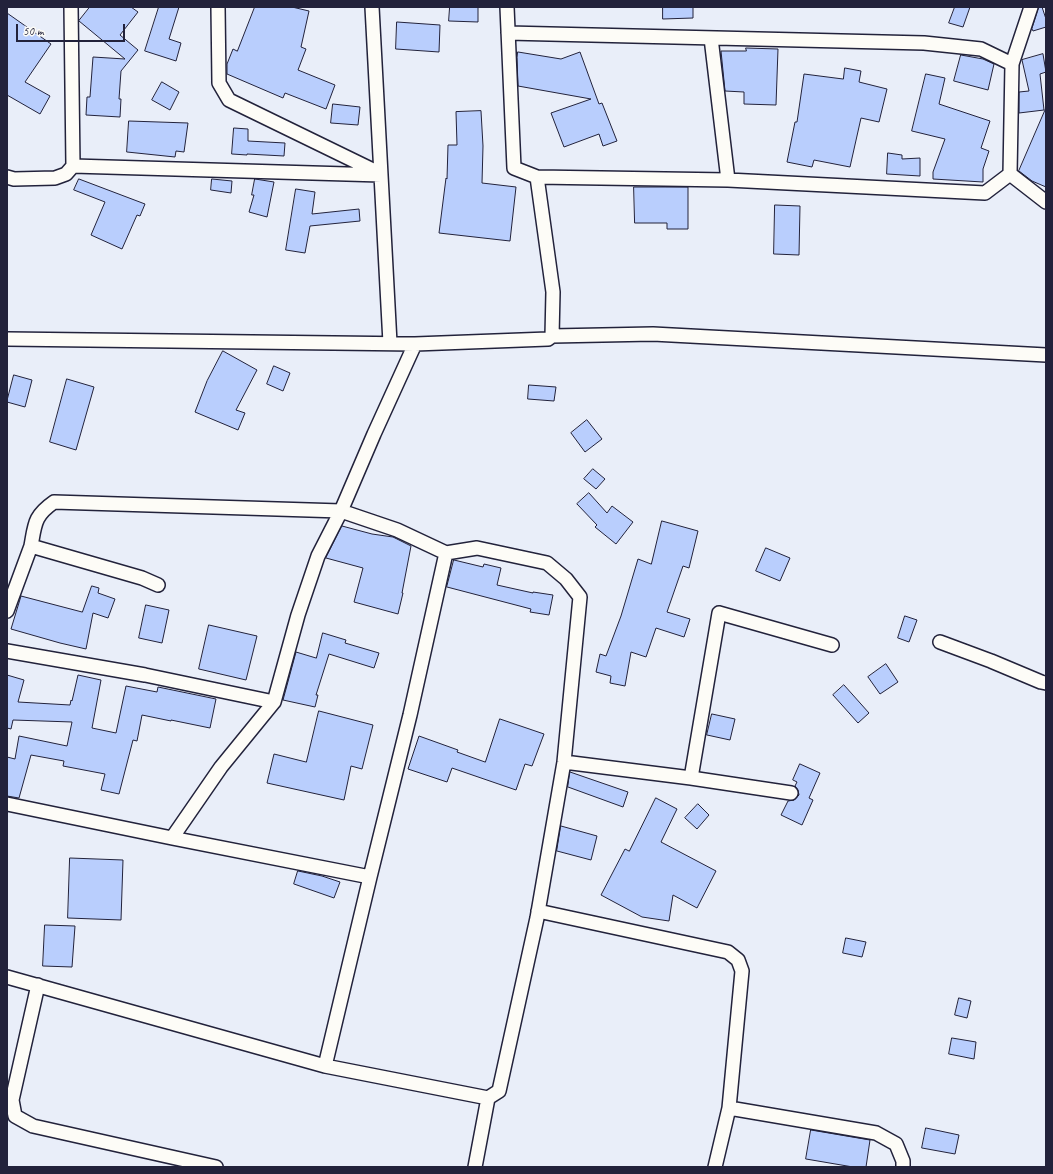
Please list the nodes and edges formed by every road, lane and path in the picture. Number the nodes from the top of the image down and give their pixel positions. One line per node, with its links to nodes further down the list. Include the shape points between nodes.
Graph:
1 (71, 7): 9 (street)
2 (218, 7): 11 (street, via 219,83 229,100)
3 (372, 7): 11 (street)
4 (507, 7): 6 (street)
5 (1031, 7): 8 (street)
6 (508, 33): 7 (street); 13 (street, via 514,168)
7 (711, 38): 8 (street, via 924,43 981,49); 14 (street)
8 (1012, 64): 10 (street)
9 (73, 166): 11 (street); 12 (street, via 66,174 55,178)
10 (1010, 174): 14 (street, via 985,193); 15 (street)
11 (381, 175): 18 (street)
12 (7, 177)
13 (537, 177): 14 (street); 16 (street, via 553,292)
14 (728, 180)
15 (1046, 202)
16 (552, 336): 19 (street, via 548,339); 20 (street, via 653,334)
17 (7, 339): 18 (street)
18 (390, 344): 19 (street)
19 (415, 344): 21 (street)
20 (1046, 355)
21 (341, 511): 22 (street, via 54,502 43,510 36,520); 23 (street, via 397,530); 30 (street, via 318,556 298,615)
22 (31, 546): 24 (street); 25 (street)
23 (446, 553): 31 (street, via 477,548 547,562 566,579 580,597); 36 (street)
24 (158, 585)
25 (7, 611)
26 (940, 642): 29 (street)
27 (832, 645): 32 (street, via 719,613)
28 (7, 651): 30 (street, via 145,675)
29 (1046, 683)
30 (274, 702): 35 (street, via 221,767)
31 (564, 762): 32 (street); 37 (street)
32 (691, 778): 33 (street)
33 (791, 793)
34 (7, 804): 35 (street)
35 (172, 838): 36 (street)
36 (370, 877): 40 (street)
37 (538, 911): 41 (street, via 499,1091); 42 (street, via 728,952 738,960 742,971)
38 (7, 977): 39 (street)
39 (38, 985): 40 (street); 43 (street, via 12,1100)
40 (325, 1066): 41 (street)
41 (488, 1098): 45 (street)
42 (729, 1108): 46 (street); 47 (street, via 876,1133 896,1144)
43 (11, 1115): 44 (street, via 33,1126)
44 (216, 1167)
45 (475, 1167)
46 (715, 1167)
47 (903, 1167)

